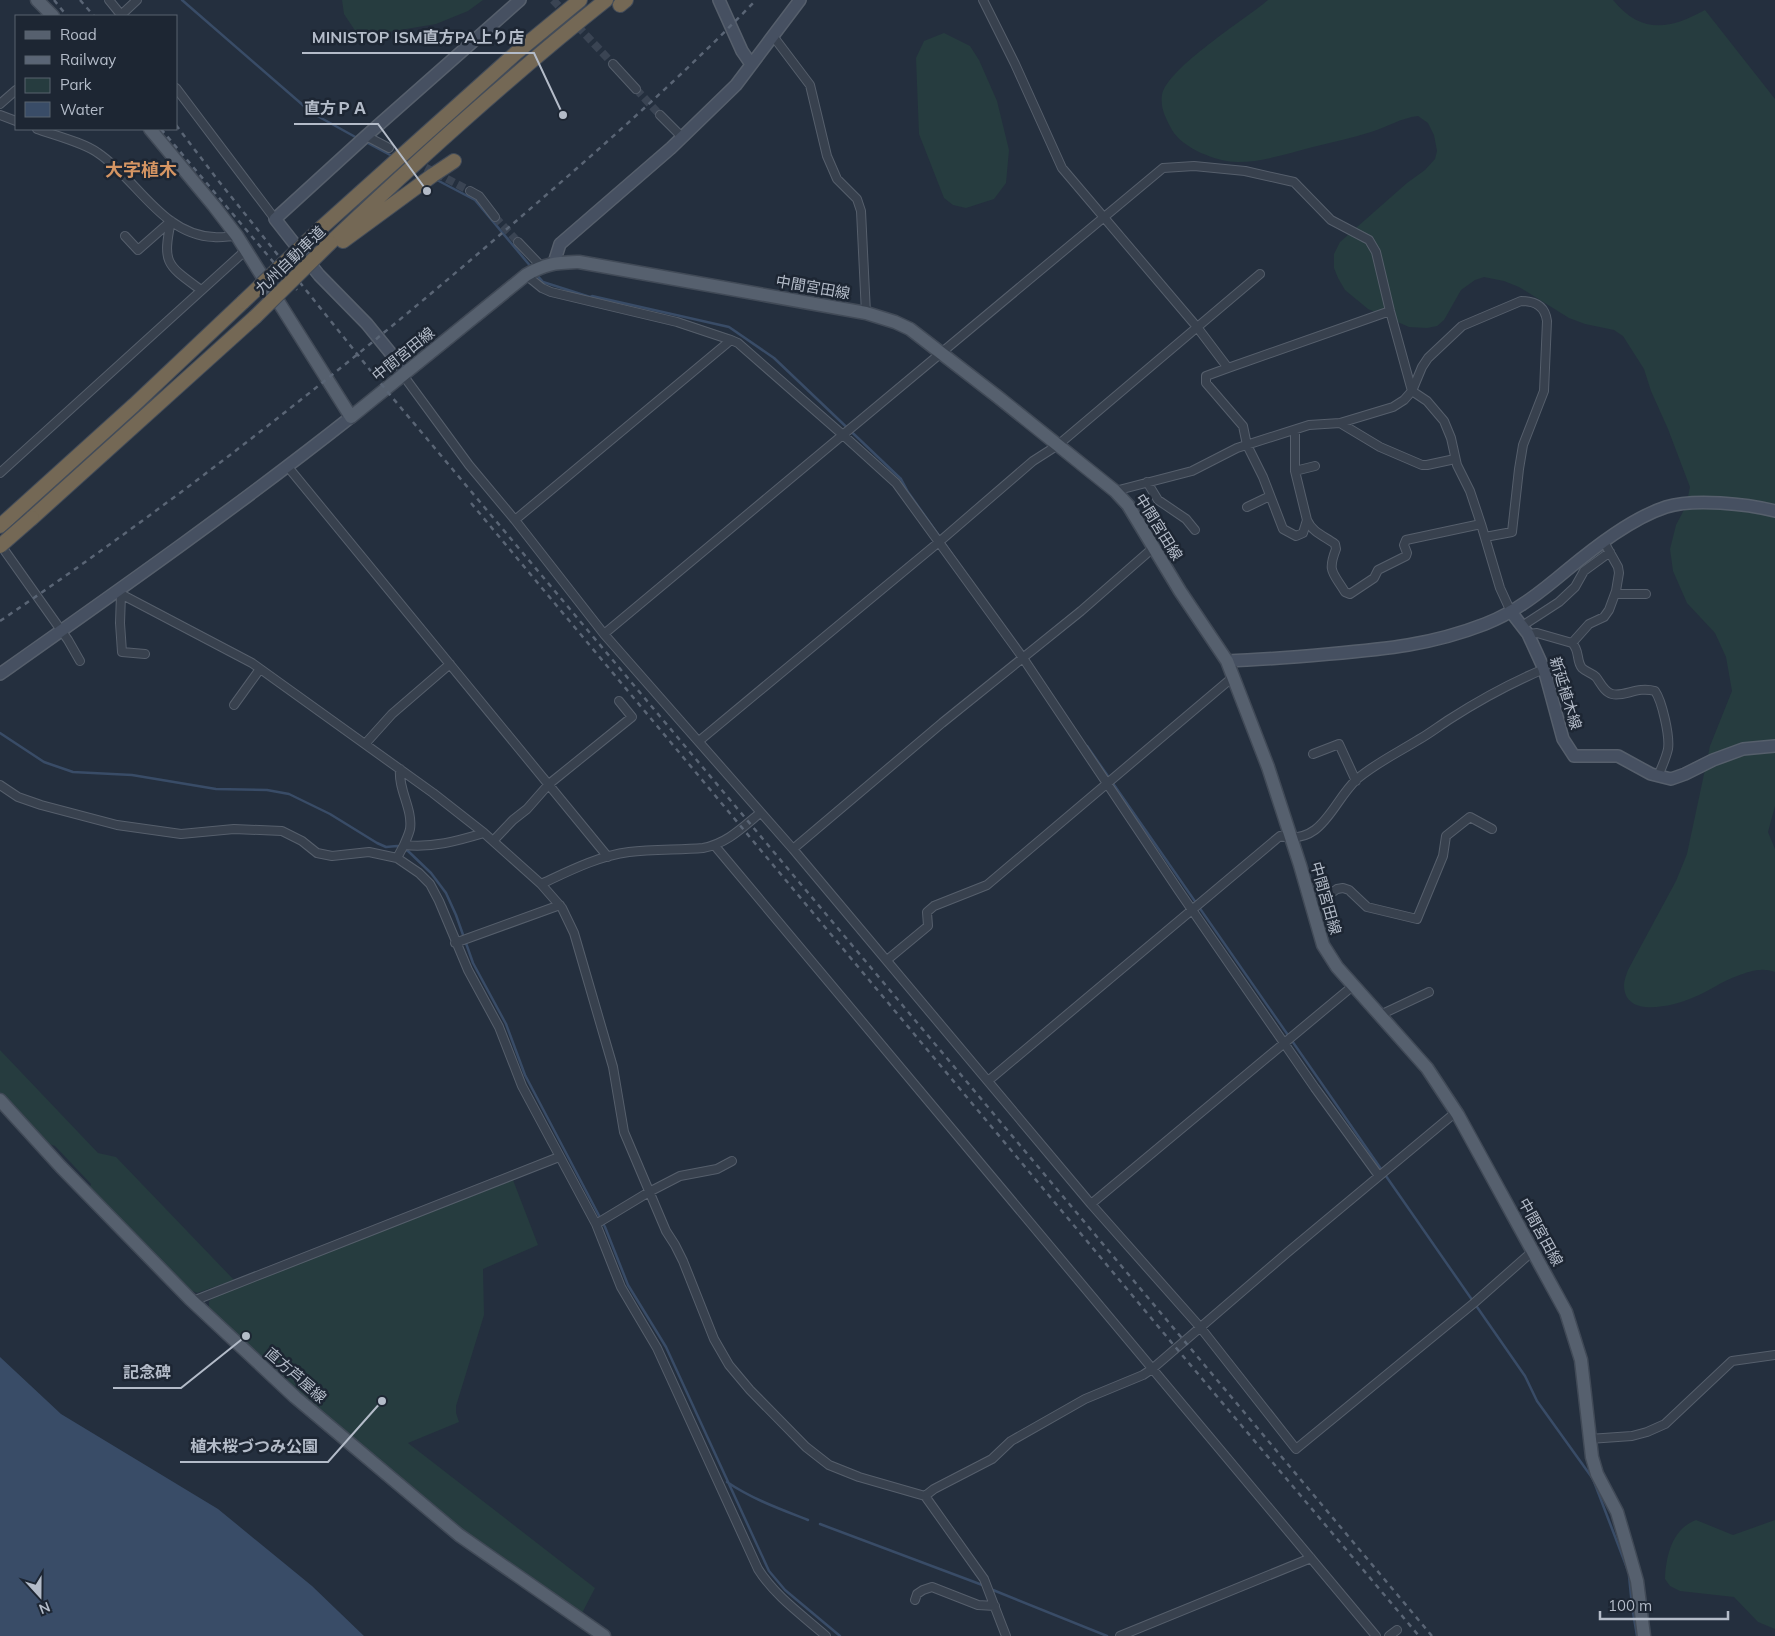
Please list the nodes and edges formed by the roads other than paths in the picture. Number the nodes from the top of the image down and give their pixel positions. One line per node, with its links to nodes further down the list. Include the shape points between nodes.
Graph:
1 (37, 0): 10 (main road)
2 (109, 0): 11 (street)
3 (137, 0): 12 (street)
4 (520, 0): 25 (street)
5 (580, 0): 71 (highway, 九州自動車道, bridge, via 517,52 321,228)
6 (606, 0): 37 (highway, 九州自動車道, via 509,80 392,185)
7 (719, 0): 15 (street, via 742,52)
8 (800, 0): 13 (street)
9 (983, 0): 31 (street, via 1062,168)
10 (51, 15)
11 (121, 15)
12 (123, 15)
13 (773, 36): 15 (street); 45 (street, via 810,86 827,156 837,179 857,199 861,212)
14 (613, 64): 16 (street)
15 (751, 64): 26 (street, via 736,85)
16 (636, 89)
17 (15, 91): 19 (street)
18 (178, 91): 32 (street)
19 (0, 104)
20 (0, 115): 22 (street)
21 (660, 115): 26 (street)
22 (15, 121)
23 (40, 130): 33 (street, via 97,152)
24 (151, 130): 35 (main road)
25 (366, 136): 27 (street); 32 (street)
26 (682, 137): 39 (street, via 560,244)
27 (389, 148)
28 (454, 161): 37 (highway)
29 (470, 191): 30 (street)
30 (495, 217)
31 (1103, 217): 44 (street, via 1163,168 1194,166 1245,171 1294,182 1331,220 1369,240 1376,252); 46 (street); 48 (street)
32 (275, 219): 50 (street, via 318,275 366,324)
33 (171, 221): 34 (street, via 138,250); 35 (street, via 200,235 214,238); 43 (street, via 167,257 178,274)
34 (125, 236)
35 (237, 236): 38 (main road)
36 (518, 242): 40 (street)
37 (332, 245): 75 (highway, 九州自動車道, bridge)
38 (246, 250): 43 (street); 52 (main road)
39 (554, 263): 40 (main road, 中間宮田線); 45 (main road, 中間宮田線, via 579,262)
40 (541, 266): 42 (main road, 中間宮田線)
41 (1260, 274): 46 (street)
42 (526, 275): 47 (street, via 550,292 677,322); 50 (main road, 中間宮田線)
43 (201, 290): 62 (street)
44 (1390, 311): 49 (street); 51 (street)
45 (866, 312): 48 (main road, 中間宮田線, via 910,329)
46 (1197, 327): 49 (street); 56 (street)
47 (731, 340): 55 (street); 68 (street)
48 (941, 352): 55 (street); 56 (main road, 中間宮田線)
49 (1228, 368): 57 (street, via 1206,376 1206,384 1243,426)
50 (405, 374): 52 (main road, 中間宮田線); 68 (street, via 469,465)
51 (1412, 391): 53 (street, via 1393,407); 58 (street, via 1427,401 1444,420); 73 (street, via 1428,358 1462,326 1521,301 1531,301 1546,313 1544,391 1524,446 1512,532)
52 (351, 417): 60 (street)
53 (1340, 422): 54 (street); 58 (street, via 1380,447 1422,465)
54 (1295, 430): 57 (street); 61 (street)
55 (843, 435): 74 (street, via 896,484); 84 (street)
56 (1058, 445): 64 (main road, 中間宮田線); 74 (street, via 1033,461)
57 (1247, 445): 63 (street, via 1192,471); 65 (street)
58 (1455, 459): 70 (street)
59 (1315, 466): 61 (street)
60 (288, 467): 78 (street); 90 (street)
61 (1295, 472): 69 (street)
62 (0, 473)
63 (1147, 482): 64 (street); 72 (street, via 1158,500 1186,519)
64 (1115, 491): 77 (main road, 中間宮田線, via 1128,505)
65 (1270, 496): 66 (street); 69 (street, via 1283,529 1296,536 1303,533)
66 (1247, 507)
67 (1775, 511): 76 (street, via 1697,502 1668,506 1643,516)
68 (515, 520): 84 (street)
69 (1306, 520): 70 (street, via 1315,532 1335,544 1331,568 1345,592 1350,594 1374,578 1378,570 1406,556 1406,540)
70 (1481, 524): 73 (street)
71 (0, 526)
72 (1195, 530)
73 (1485, 537): 81 (street, via 1500,588)
74 (939, 542): 87 (street); 97 (street)
75 (0, 545): 82 (street)
76 (1607, 547): 79 (street, via 1619,573); 81 (street); 83 (street, via 1584,571 1575,587)
77 (1153, 548): 87 (street); 89 (main road, 中間宮田線)
78 (119, 593): 82 (street); 86 (street, via 122,652); 92 (street)
79 (1615, 594): 80 (street); 85 (street, via 1604,617 1589,624)
80 (1646, 594)
81 (1511, 612): 83 (street, 新延植木線); 89 (street, via 1460,634 1418,644)
82 (62, 630): 88 (street); 93 (street)
83 (1525, 630): 85 (street); 91 (street, 新延植木線)
84 (604, 634): 97 (street)
85 (1572, 643): 102 (street, via 1583,670 1594,675 1609,693 1648,689 1659,696 1668,748)
86 (145, 654)
87 (1023, 658): 104 (street); 114 (street)
88 (80, 661)
89 (1227, 661): 94 (main road, 中間宮田線)
90 (450, 664): 98 (street, via 392,714); 105 (street)
91 (1544, 668): 102 (street, 新延植木線, via 1563,739 1574,756 1618,756); 103 (street, via 1451,718 1371,767)
92 (260, 669): 96 (street); 98 (street)
93 (0, 674)
94 (1233, 677): 104 (street); 110 (main road, 中間宮田線, via 1268,766)
95 (619, 701): 105 (street, via 632,717)
96 (234, 705)
97 (699, 741): 107 (street)
98 (365, 744): 101 (street)
99 (1775, 746): 102 (street, 新延植木線, via 1743,749 1671,779)
100 (1314, 754): 103 (street, via 1339,744)
101 (400, 769): 109 (street); 112 (street, via 410,817 410,830)
102 (1658, 776)
103 (1356, 781): 110 (street, via 1321,826)
104 (1106, 783): 120 (street); 122 (street, via 987,885 934,906 927,912 928,926)
105 (548, 784): 111 (street); 115 (street)
106 (0, 785): 116 (street, via 18,797 41,805 117,825 181,834 234,830 282,832 302,841 317,853 332,856 369,852)
107 (760, 813): 113 (street); 114 (street)
108 (1492, 829): 119 (street, via 1470,817 1446,836 1443,856 1417,919 1367,907 1343,888)
109 (484, 833): 111 (street); 112 (street, via 444,845)
110 (1291, 838): 119 (main road, 中間宮田線); 120 (street, via 1280,836)
111 (493, 841): 117 (street)
112 (404, 845): 116 (street)
113 (715, 846): 115 (street, via 629,852); 140 (street)
114 (793, 849): 122 (street)
115 (608, 857): 117 (street)
116 (397, 858): 121 (street, via 430,884)
117 (541, 884): 118 (street)
118 (560, 905): 121 (street); 133 (street, via 574,933 613,1067 624,1132)
119 (1312, 907): 123 (main road, 中間宮田線, via 1323,946)
120 (1192, 910): 126 (street); 127 (street)
121 (455, 942): 130 (street, via 499,1027 522,1086)
122 (887, 960): 127 (street)
123 (1354, 985): 125 (main road, 中間宮田線); 126 (street)
124 (1429, 992): 125 (street)
125 (1380, 1015): 129 (main road, 中間宮田線, via 1427,1068)
126 (1285, 1043): 132 (street); 134 (street)
127 (988, 1081): 134 (street)
128 (0, 1100): 137 (main road, 直方芦屋線)
129 (1456, 1112): 132 (street); 136 (main road, 中間宮田線)
130 (559, 1157): 135 (street); 137 (street)
131 (732, 1161): 133 (street, via 717,1169 680,1176)
132 (1379, 1176): 138 (street)
133 (650, 1192): 135 (street); 142 (street, via 666,1231 676,1245 714,1339 729,1365 750,1390 806,1447 829,1465)
134 (1091, 1204): 138 (street)
135 (596, 1224): 148 (street, via 620,1286 657,1348 758,1569 767,1584)
136 (1533, 1251): 138 (street, via 1296,1449); 141 (main road, 中間宮田線, via 1566,1312 1575,1337 1581,1360)
137 (192, 1301): 147 (main road, 直方芦屋線, via 294,1397 459,1535)
138 (1200, 1327): 140 (street)
139 (1775, 1355): 141 (street, via 1732,1361 1665,1424 1632,1436)
140 (1152, 1369): 142 (street, via 1085,1399 1011,1441 992,1459); 143 (street)
141 (1589, 1439): 153 (main road, 中間宮田線, via 1597,1474 1617,1512 1637,1581)
142 (925, 1496): 145 (street, via 984,1579)
143 (1311, 1558): 150 (street); 151 (street)
144 (915, 1600): 145 (street, via 917,1594 932,1587 978,1605)
145 (995, 1606): 149 (street)
146 (1397, 1630): 152 (street)
147 (604, 1636)
148 (826, 1636)
149 (1006, 1636)
150 (1120, 1636)
151 (1376, 1636)
152 (1389, 1636)
153 (1644, 1636)

